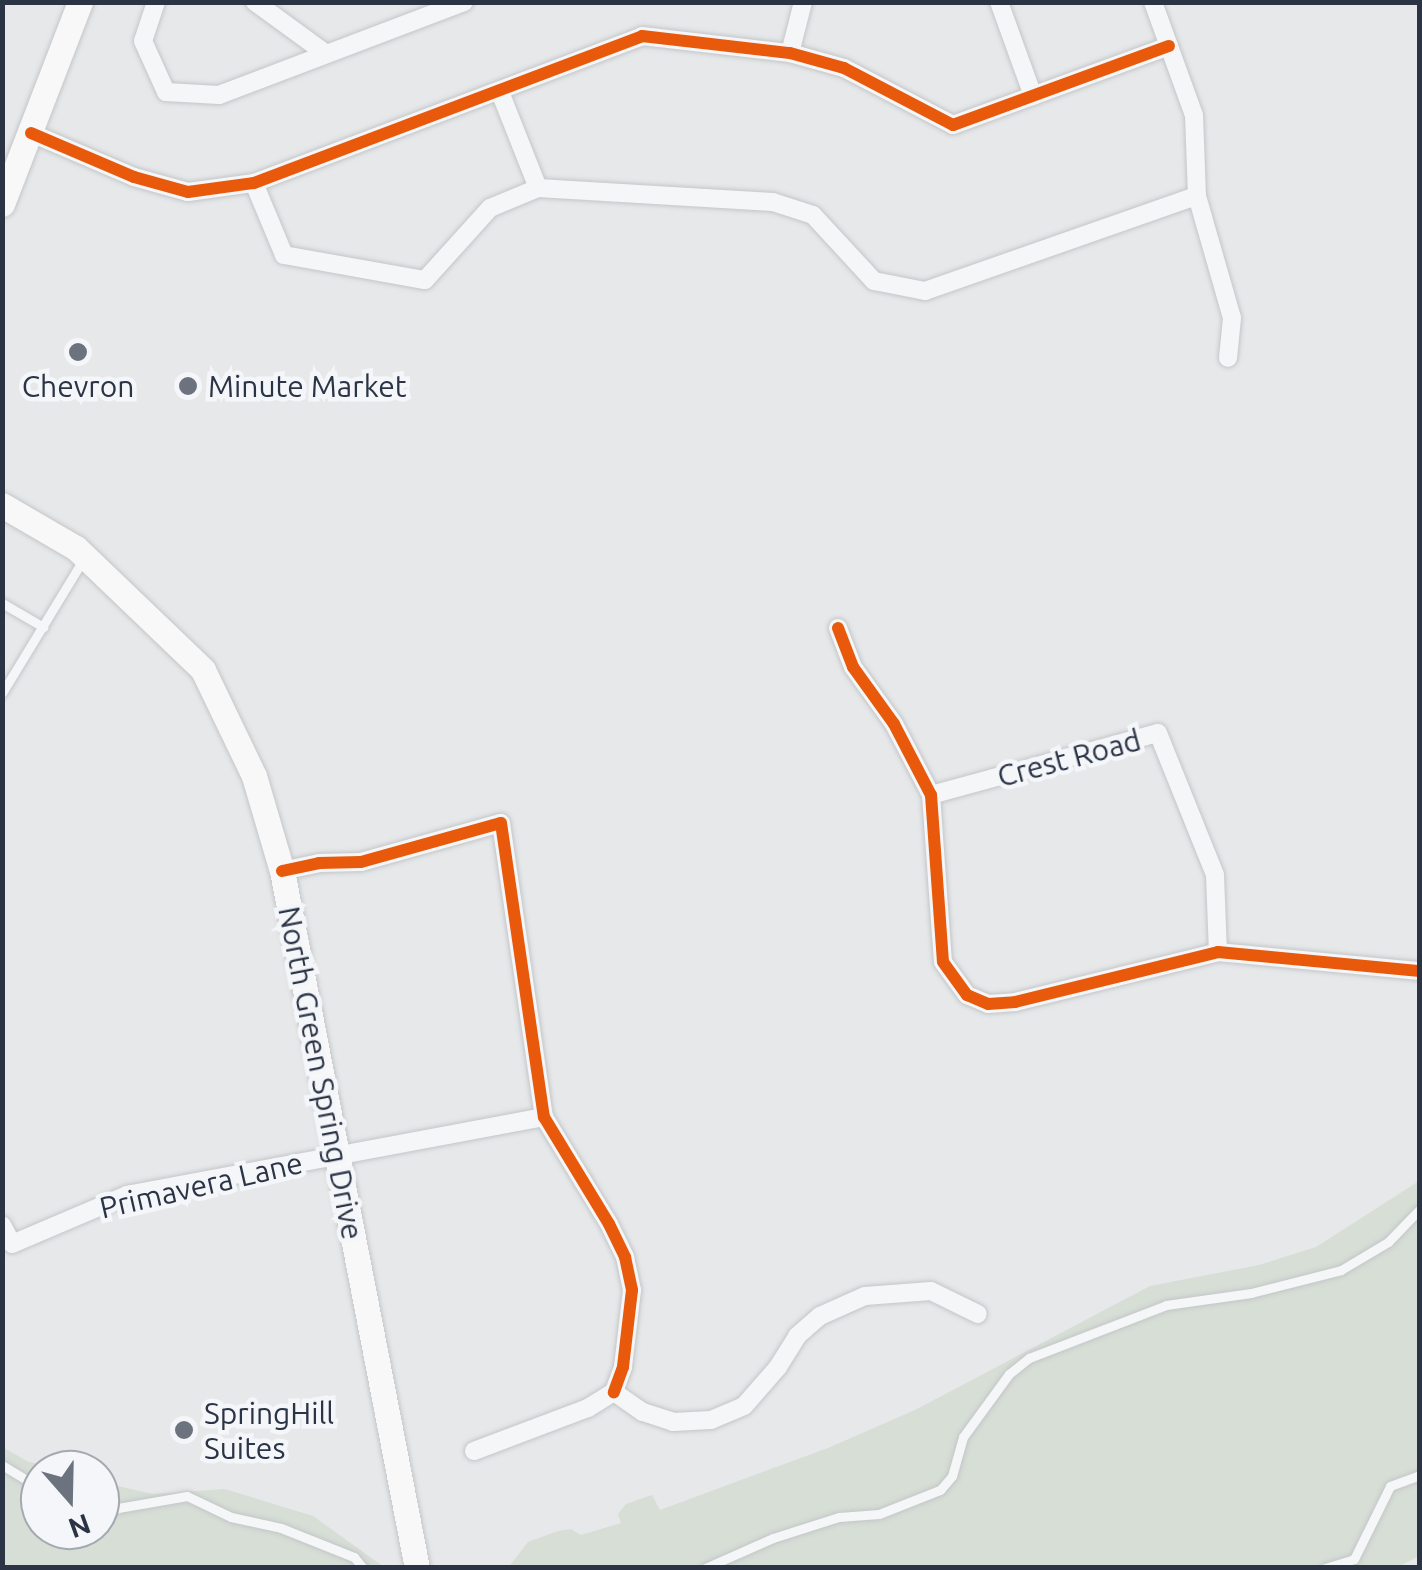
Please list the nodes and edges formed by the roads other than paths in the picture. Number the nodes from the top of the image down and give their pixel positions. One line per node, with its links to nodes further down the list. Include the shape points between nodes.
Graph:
1 (80, 2): 13 (main road)
2 (156, 2): 9 (street, via 142,41 166,92 220,94)
3 (254, 2): 9 (street)
4 (464, 2): 9 (street)
5 (802, 2): 10 (street)
6 (999, 2): 12 (street)
7 (1153, 2): 8 (street)
8 (1170, 46): 12 (street); 16 (street, via 1194,115)
9 (325, 53)
10 (790, 53): 11 (street, via 642,36); 12 (street, via 844,68 954,124)
11 (500, 92): 14 (street); 15 (street)
12 (1033, 96)
13 (31, 132): 14 (street, via 134,177 188,192); 17 (main road)
14 (254, 183): 15 (street, via 284,254 425,280 490,208)
15 (538, 188): 16 (street, via 773,202 813,215 874,281 925,291)
16 (1197, 196): 18 (street, via 1232,318)
17 (2, 204)
18 (1228, 358)
19 (2, 505): 20 (main road, North Green Spring Drive)
20 (85, 556): 22 (lane); 26 (main road, North Green Spring Drive, via 204,670 254,776)
21 (2, 603): 22 (lane)
22 (43, 627): 24 (lane)
23 (838, 628): 25 (street, via 853,667 894,724)
24 (2, 693)
25 (931, 795): 27 (street, Crest Road, via 1158,733 1215,875); 27 (street, via 943,962 967,995 988,1004 1015,1002)
26 (282, 871): 29 (street, via 361,862 501,824); 30 (main road, North Green Spring Drive)
27 (1218, 952): 28 (street)
28 (1420, 972)
29 (544, 1117): 30 (street, Primavera Lane); 34 (street, via 625,1257 632,1290)
30 (338, 1155): 32 (street, Primavera Lane, via 127,1195 12,1244); 39 (main road, North Green Spring Drive)
31 (1420, 1209): 40 (lane, via 1388,1242 1342,1270 1166,1305 1029,1358 1009,1374 963,1437 952,1476 940,1490 879,1514 839,1517 789,1533)
32 (2, 1225)
33 (978, 1314): 34 (street, via 931,1291 866,1296 820,1316 744,1406 711,1420 673,1422 642,1412)
34 (614, 1392): 35 (street)
35 (474, 1451)
36 (1420, 1475): 41 (lane, via 1390,1486 1354,1559)
37 (120, 1508): 38 (lane, via 187,1496 354,1557)
38 (363, 1568)
39 (417, 1568)
40 (705, 1568)
41 (1325, 1568)

